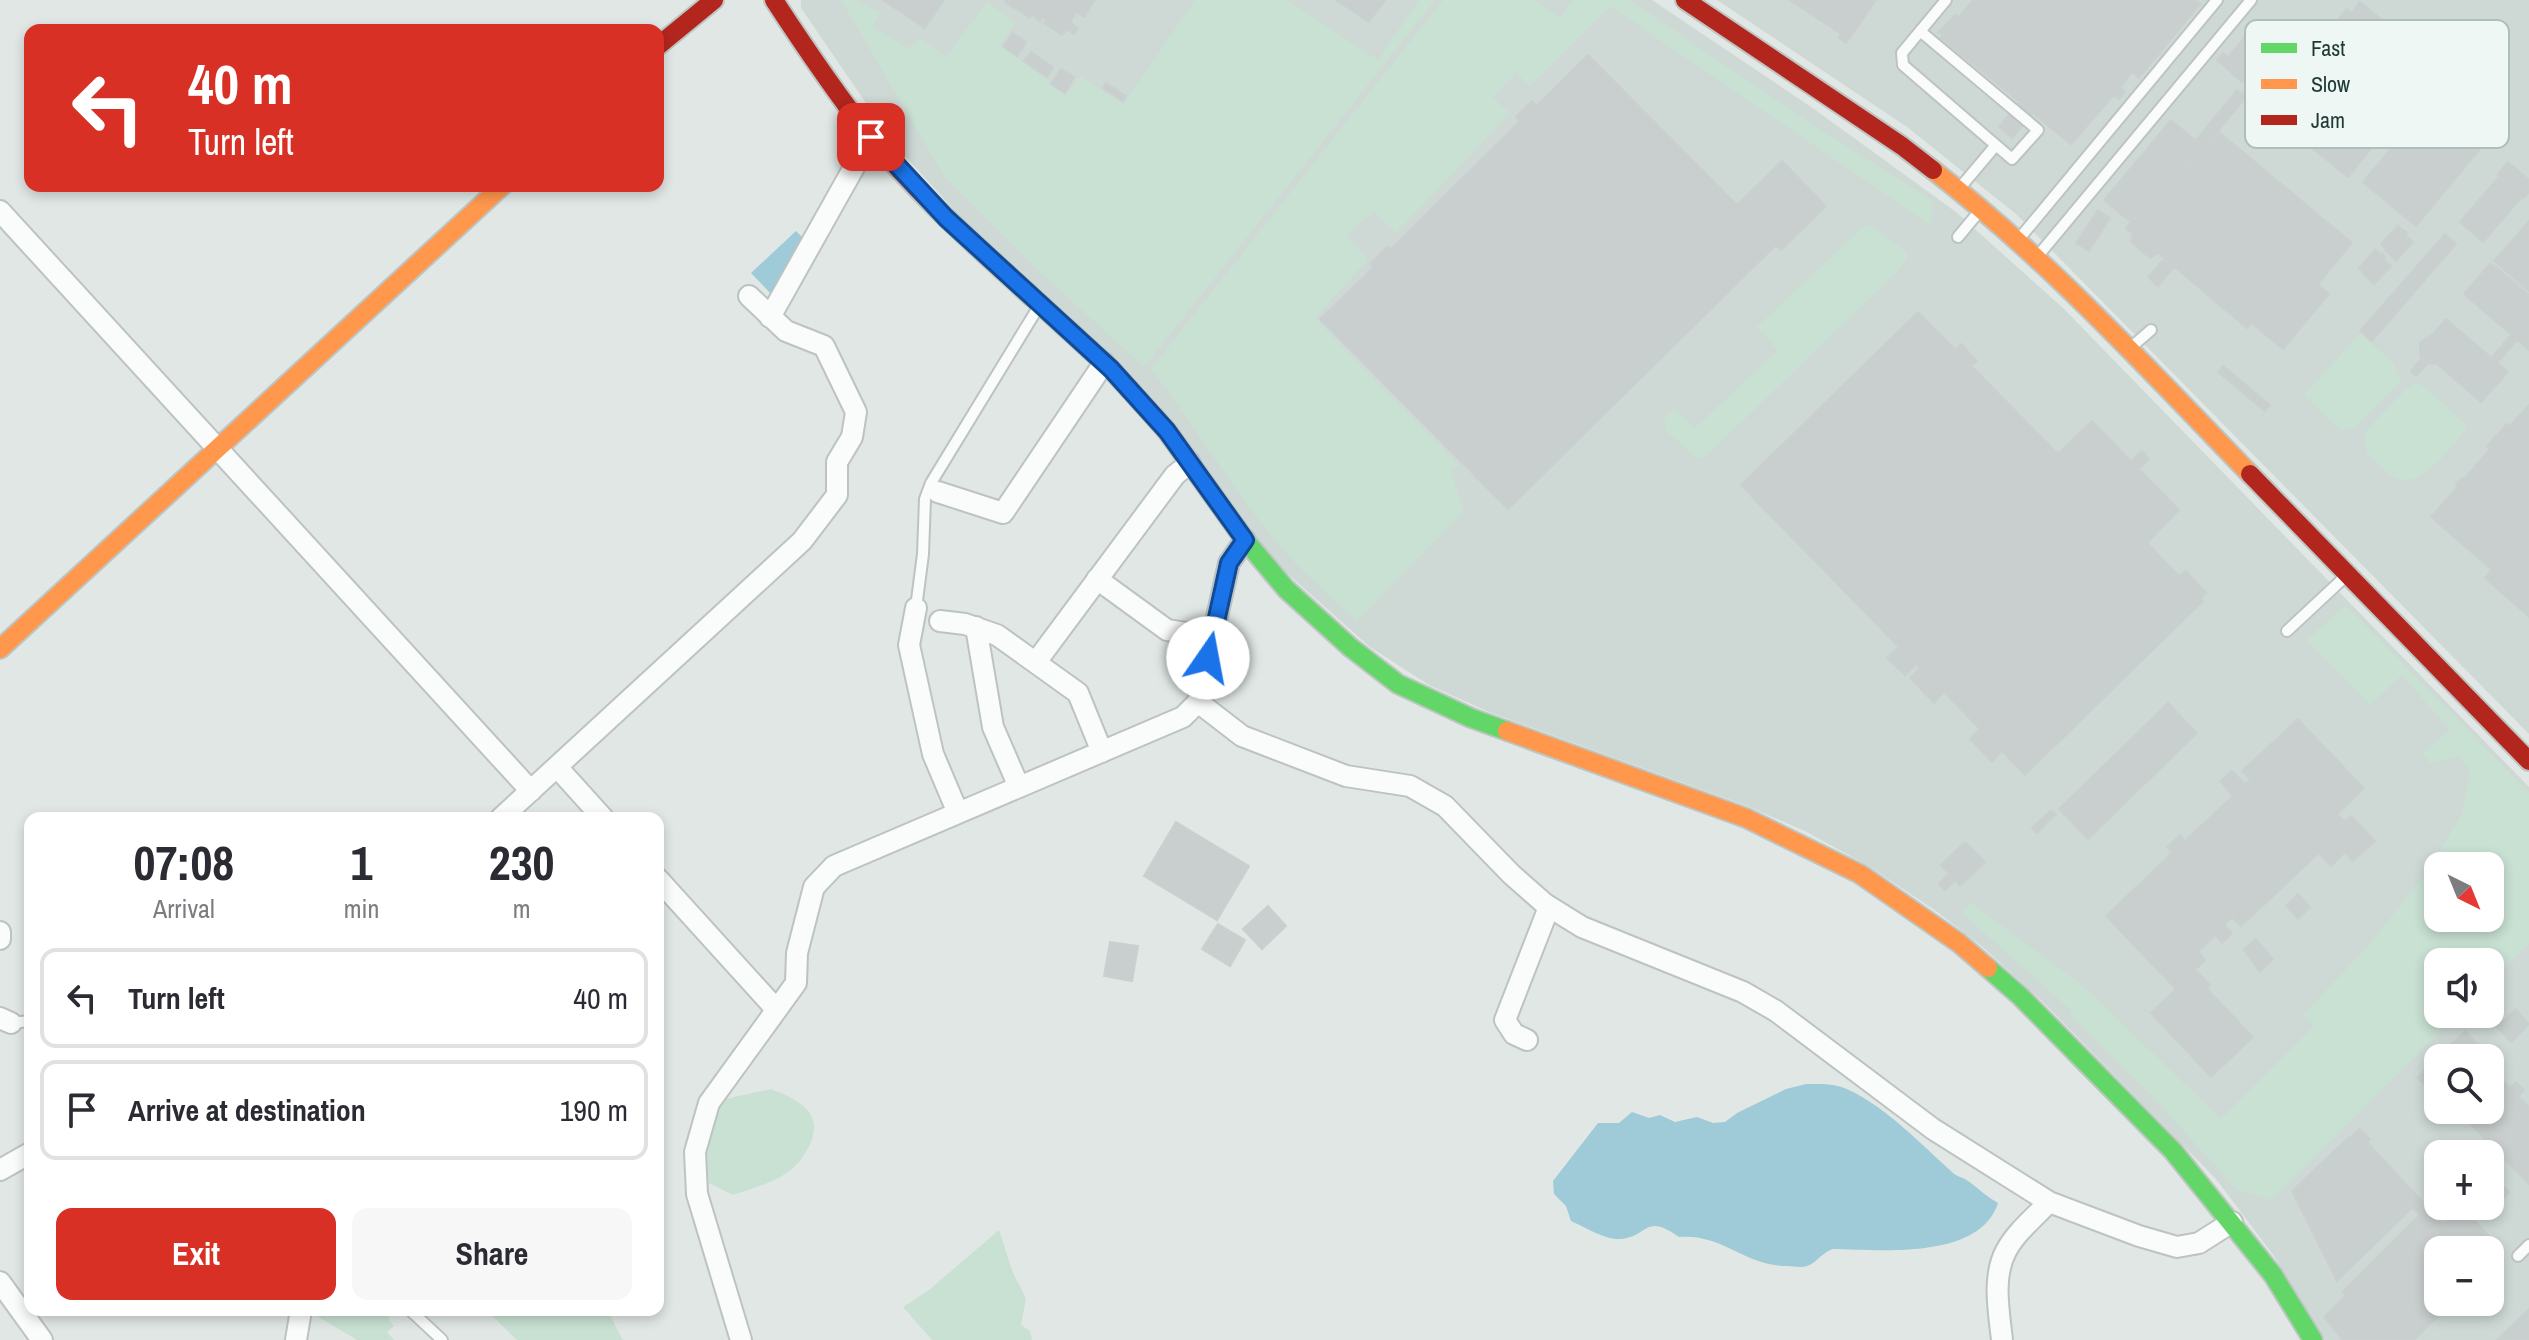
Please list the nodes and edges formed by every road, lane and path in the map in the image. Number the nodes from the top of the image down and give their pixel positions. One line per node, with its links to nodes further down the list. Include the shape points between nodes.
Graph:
1 (714, 0): 8 (street)
2 (774, 0): 9 (street)
3 (1685, 0): 11 (street, via 1902,146)
4 (1946, 0): 7 (lane)
5 (2217, 0): 16 (lane)
6 (2251, 0): 17 (lane)
7 (1920, 31): 10 (lane, via 1902,53 1903,65); 10 (lane, via 2038,130 2012,159)
8 (664, 41)
9 (871, 137): 19 (street, via 946,218); 20 (street)
10 (1996, 145): 11 (lane)
11 (1958, 190): 13 (street)
12 (496, 192): 24 (street)
13 (1982, 208): 15 (lane); 16 (street)
14 (0, 211): 24 (street)
15 (1958, 237)
16 (2018, 241): 17 (street)
17 (2037, 258): 22 (street)
18 (749, 296): 20 (street)
19 (1040, 304): 23 (street); 30 (lane, via 931,483 925,499)
20 (770, 317): 40 (street, via 786,331 824,346 856,412 852,437 837,462 837,495 802,541)
21 (2151, 330): 22 (lane)
22 (2129, 349): 28 (street)
23 (1104, 363): 25 (street); 26 (street, via 1003,513)
24 (217, 450): 35 (street); 42 (street)
25 (1190, 463): 27 (street); 29 (street, via 1175,475)
26 (938, 492)
27 (1245, 540): 34 (street, via 1229,563); 55 (street, via 1286,589 1398,684 1471,718 1746,818 1885,891 1959,943 2020,996 2173,1151)
28 (2347, 574): 33 (lane); 39 (street)
29 (1097, 579): 34 (street, via 1167,630); 36 (street)
30 (915, 614): 31 (lane); 45 (street, via 909,645 933,754)
31 (940, 621): 32 (street)
32 (976, 627): 36 (street); 41 (street, via 993,727)
33 (2287, 631)
34 (1212, 637): 37 (street)
35 (0, 649)
36 (1036, 662): 38 (street, via 1078,693)
37 (1198, 702): 38 (street, via 1183,717); 47 (street, via 1242,736 1346,776 1410,786 1445,806)
38 (1102, 752): 41 (street)
39 (2529, 761)
40 (557, 767): 42 (street); 44 (street)
41 (1019, 787): 45 (street)
42 (531, 791): 43 (street)
43 (508, 812)
44 (598, 812)
45 (958, 813): 50 (street, via 834,866 814,887 797,953 796,983)
46 (664, 886): 50 (street)
47 (1549, 907): 51 (street, via 1505,1020 1514,1034); 54 (street, via 1582,927 1743,992 1776,1011 1933,1129)
48 (0, 932): 49 (street)
49 (0, 939)
50 (776, 1009): 66 (street, via 709,1103 695,1152 697,1194)
51 (1527, 1040)
52 (24, 1156): 53 (street)
53 (0, 1170)
54 (2049, 1202): 55 (street, via 2177,1247 2199,1243); 67 (street, via 2005,1253 1998,1283)
55 (2232, 1222): 68 (street)
56 (2529, 1245): 57 (lane)
57 (2518, 1256)
58 (0, 1282): 59 (street)
59 (24, 1315)
60 (25, 1316): 63 (street)
61 (300, 1316): 64 (street)
62 (416, 1316): 65 (lane)
63 (42, 1340)
64 (296, 1340)
65 (442, 1340)
66 (741, 1340)
67 (2002, 1340)
68 (2313, 1340)

